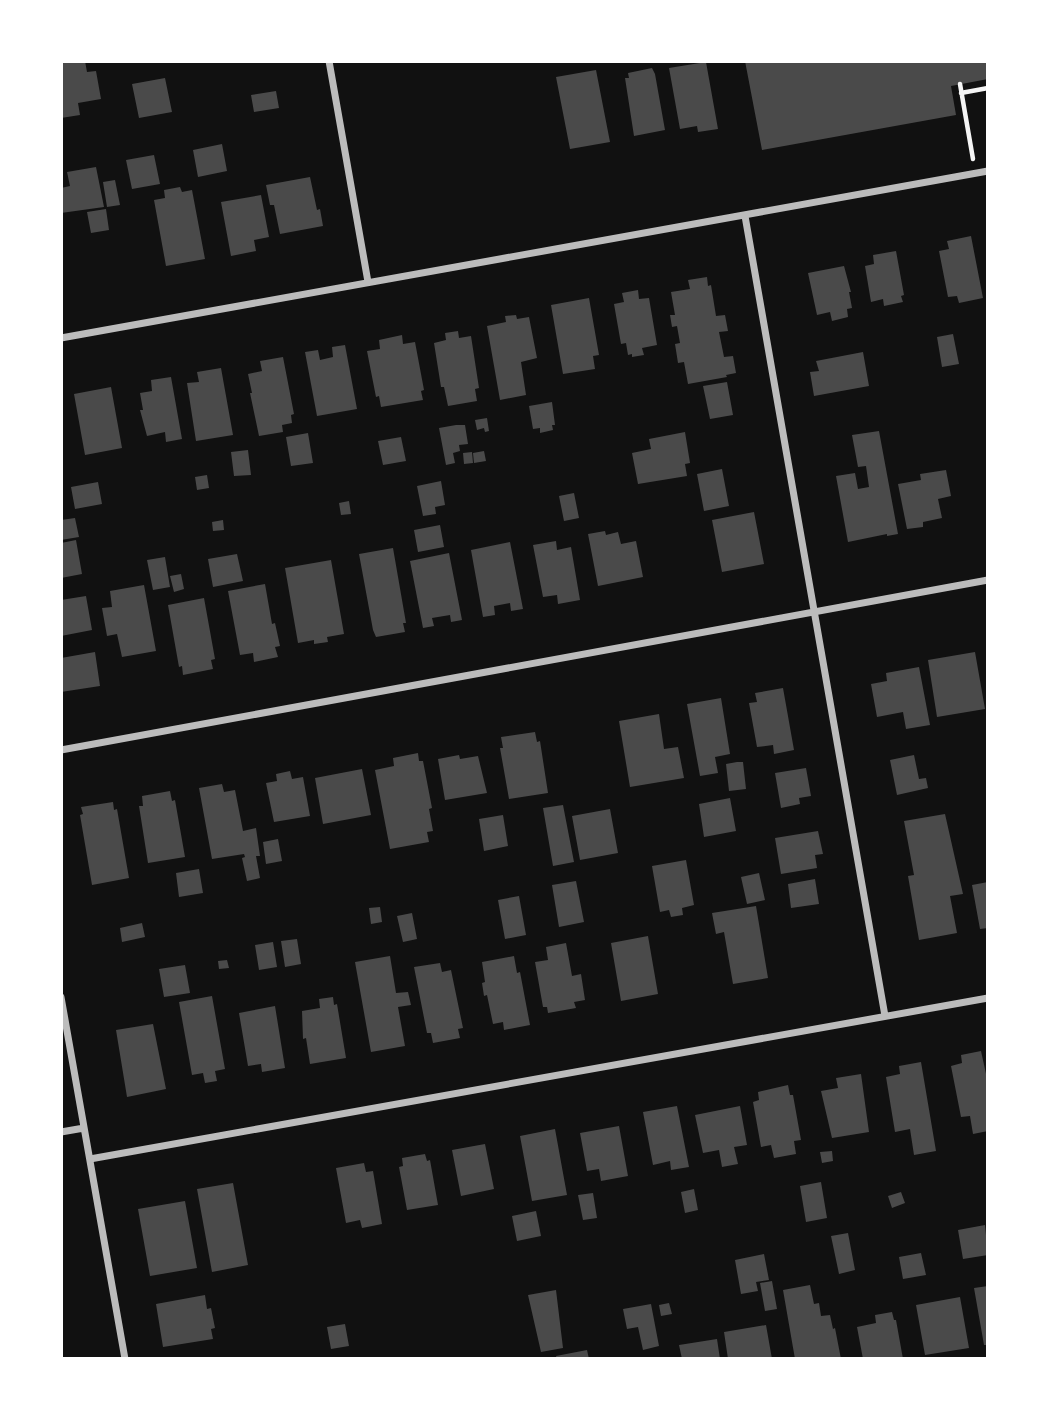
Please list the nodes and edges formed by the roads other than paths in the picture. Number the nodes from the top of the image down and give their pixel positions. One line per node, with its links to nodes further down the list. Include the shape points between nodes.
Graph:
1 (329, 61): 4 (street)
2 (988, 171): 3 (street)
3 (745, 216): 4 (street); 7 (street)
4 (368, 282): 5 (street)
5 (61, 338)
6 (988, 580): 7 (street)
7 (814, 611): 8 (street); 11 (street)
8 (61, 750)
9 (61, 997): 12 (street)
10 (988, 998): 11 (street)
11 (885, 1016): 14 (street)
12 (85, 1128): 13 (street); 14 (street)
13 (61, 1132)
14 (90, 1159): 15 (street)
15 (125, 1359)

